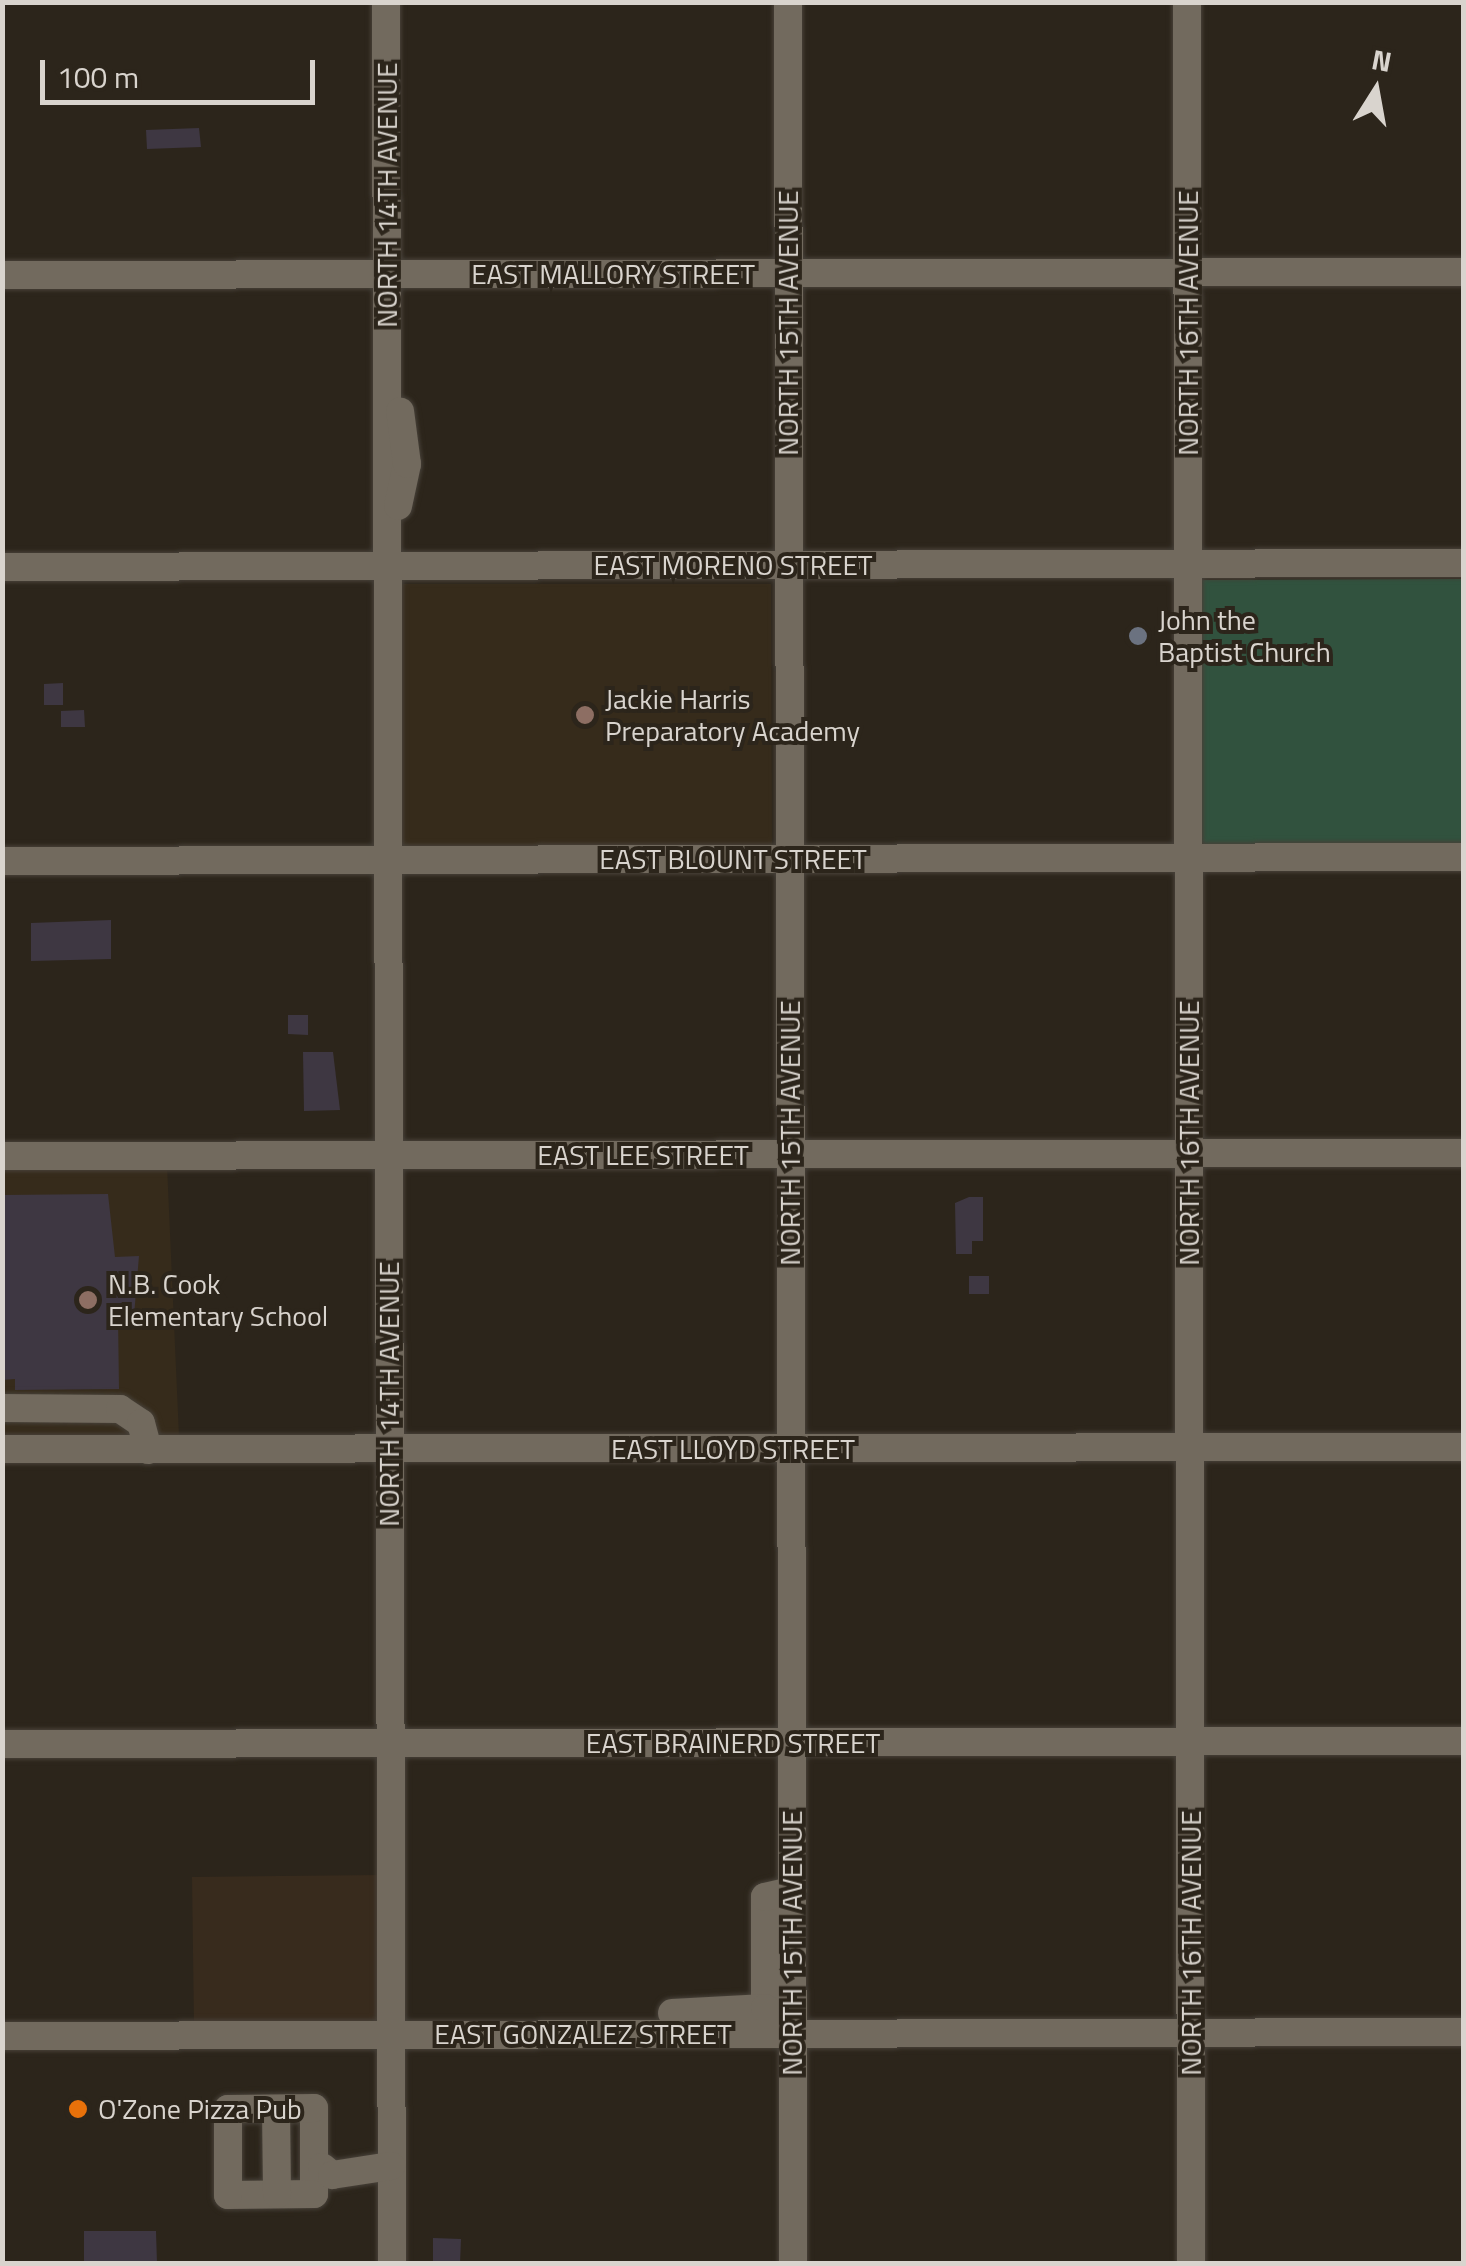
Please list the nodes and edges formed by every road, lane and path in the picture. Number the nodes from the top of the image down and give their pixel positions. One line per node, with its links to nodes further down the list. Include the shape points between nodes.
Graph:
1 (386, 2): 7 (street, NORTH 14TH AVENUE)
2 (788, 2): 5 (street, NORTH 15TH AVENUE)
3 (1187, 2): 6 (street, NORTH 16TH AVENUE)
4 (1464, 272): 6 (street, EAST MALLORY STREET)
5 (788, 273): 6 (street, EAST MALLORY STREET); 7 (street, EAST MALLORY STREET); 11 (street, NORTH 15TH AVENUE)
6 (1188, 273): 10 (street, NORTH 16TH AVENUE)
7 (387, 274): 8 (street, EAST MALLORY STREET); 12 (street, NORTH 14TH AVENUE, via 388,388 400,410 408,464 400,504 387,524)
8 (2, 275)
9 (1464, 563): 10 (street, EAST MORENO STREET)
10 (1188, 564): 11 (street, EAST MORENO STREET); 14 (street, NORTH 16TH AVENUE)
11 (789, 565): 12 (street, EAST MORENO STREET); 16 (street, NORTH 15TH AVENUE)
12 (388, 566): 13 (street, EAST MORENO STREET); 17 (street, NORTH 14TH AVENUE)
13 (2, 567)
14 (1188, 857): 15 (street, EAST BLOUNT STREET); 16 (street, EAST BLOUNT STREET); 21 (street, NORTH 16TH AVENUE)
15 (1464, 857)
16 (790, 858): 17 (street, EAST BLOUNT STREET); 20 (street, NORTH 15TH AVENUE)
17 (388, 860): 18 (street, EAST BLOUNT STREET); 23 (street, NORTH 14TH AVENUE)
18 (2, 861)
19 (1464, 1153): 21 (street, EAST LEE STREET)
20 (790, 1154): 21 (street, EAST LEE STREET); 23 (street, EAST LEE STREET); 26 (street, NORTH 15TH AVENUE)
21 (1189, 1154): 27 (street, NORTH 16TH AVENUE)
22 (2, 1156): 23 (street, EAST LEE STREET)
23 (389, 1156): 30 (street, NORTH 14TH AVENUE)
24 (2, 1408): 29 (street, via 130,1412)
25 (1464, 1447): 27 (street, EAST LLOYD STREET)
26 (791, 1448): 27 (street, EAST LLOYD STREET); 30 (street, EAST LLOYD STREET); 32 (street, NORTH 15TH AVENUE)
27 (1190, 1448): 33 (street, NORTH 16TH AVENUE)
28 (2, 1449): 29 (street, EAST LLOYD STREET)
29 (148, 1450): 30 (street, EAST LLOYD STREET)
30 (390, 1450): 34 (street, NORTH 14TH AVENUE)
31 (1464, 1741): 33 (street, EAST BRAINERD STREET)
32 (792, 1742): 33 (street, EAST BRAINERD STREET); 34 (street, EAST BRAINERD STREET); 36 (street, NORTH 15TH AVENUE)
33 (1190, 1742): 40 (street, NORTH 16TH AVENUE)
34 (390, 1743): 35 (street, EAST BRAINERD STREET); 42 (street, NORTH 14TH AVENUE)
35 (2, 1744)
36 (778, 1894): 37 (street); 39 (street, NORTH 15TH AVENUE)
37 (765, 2008): 38 (street); 39 (street)
38 (672, 2013)
39 (792, 2031): 40 (street, EAST GONZALEZ STREET); 42 (street, EAST GONZALEZ STREET); 49 (street, NORTH 15TH AVENUE)
40 (1191, 2032): 41 (street, EAST GONZALEZ STREET); 50 (street, NORTH 16TH AVENUE)
41 (1464, 2032)
42 (391, 2035): 43 (street, EAST GONZALEZ STREET); 45 (street, NORTH 14TH AVENUE)
43 (2, 2036)
44 (276, 2109): 46 (street, via 314,2108); 47 (street); 47 (street, via 228,2109 228,2195)
45 (385, 2166): 46 (street, via 369,2158 331,2159); 48 (street, NORTH 14TH AVENUE)
46 (318, 2167): 47 (street, via 314,2194)
47 (277, 2194)
48 (392, 2264)
49 (793, 2264)
50 (1192, 2264)

